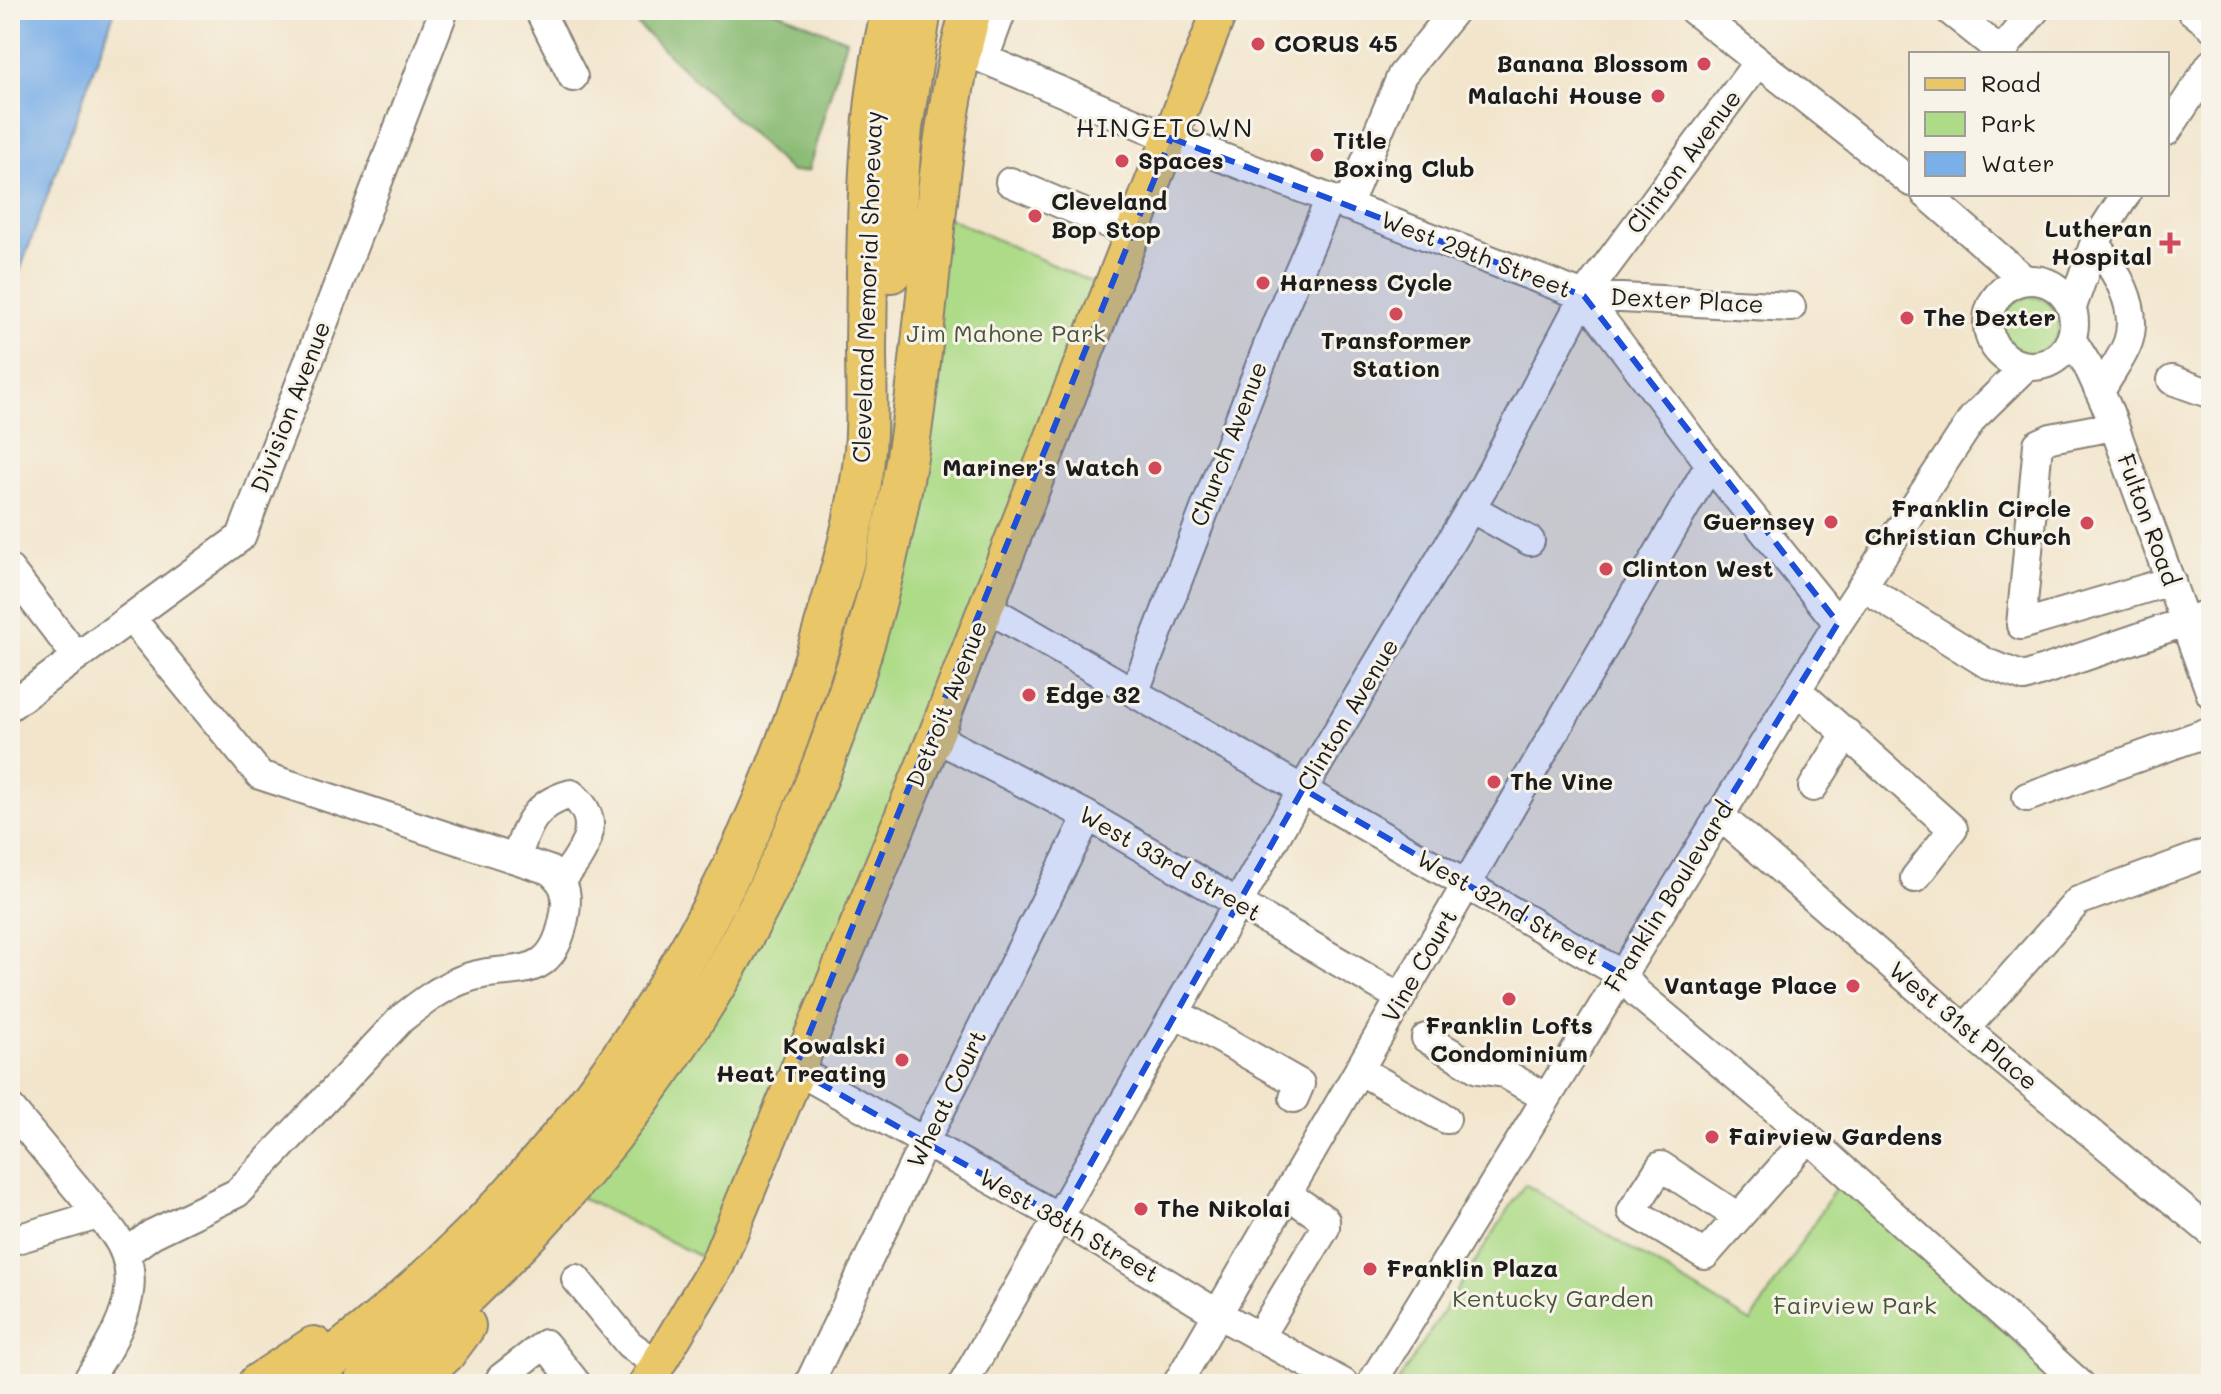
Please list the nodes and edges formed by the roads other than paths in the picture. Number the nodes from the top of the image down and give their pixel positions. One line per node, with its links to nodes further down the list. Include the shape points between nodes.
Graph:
1 (444, 10): 53 (street, Division Avenue, via 241,537)
2 (539, 10): 19 (street)
3 (892, 10): 44 (highway, Cleveland Memorial Shoreway, via 868,169)
4 (921, 10): 44 (highway, via 902,127 887,331)
5 (937, 10): 37 (highway, via 918,124 909,242)
6 (971, 10): 37 (highway, Cleveland Memorial Shoreway, via 948,123)
7 (1002, 10): 21 (street, West 29th Street, via 984,59)
8 (1220, 10): 21 (main road, Detroit Avenue)
9 (1455, 10): 26 (street, Church Avenue, via 1402,75)
10 (1693, 10): 17 (street)
11 (1949, 10): 15 (street)
12 (2035, 10): 16 (street)
13 (2191, 10): 14 (street)
14 (2211, 26)
15 (2002, 52)
16 (2004, 52)
17 (1758, 62): 22 (street); 31 (street, Clinton Avenue)
18 (2211, 64): 20 (street)
19 (573, 77)
20 (2169, 128)
21 (1171, 138): 26 (street, West 29th Street); 27 (main road, Detroit Avenue)
22 (1909, 180)
23 (1010, 182): 27 (street)
24 (1928, 196): 28 (street)
25 (2125, 196): 29 (street)
26 (1338, 202): 31 (street, West 29th Street); 57 (street, Church Avenue, via 1277,322)
27 (1133, 234): 51 (main road, Detroit Avenue)
28 (1975, 234): 30 (street); 32 (street)
29 (2095, 242): 30 (street); 34 (street); 40 (street, via 2117,272 2129,308 2128,340)
30 (2037, 282): 32 (street, via 2012,284); 34 (street, via 2060,291)
31 (1584, 296): 33 (street, Dexter Place); 45 (street, West 29th Street); 46 (street, Clinton Avenue)
32 (1996, 297): 36 (street, via 1988,315)
33 (1791, 307)
34 (2072, 307): 35 (street)
35 (2072, 340): 38 (street, via 2064,352); 40 (street, Fulton Road)
36 (1995, 349): 38 (street, via 2011,362); 42 (street, Franklin Boulevard)
37 (920, 357): 93 (highway, Cleveland Memorial Shoreway, via 902,484 868,625 790,843 735,953 673,1056 617,1134)
38 (2036, 365): 40 (street); 42 (street, Franklin Boulevard)
39 (2172, 380): 41 (street)
40 (2100, 392): 43 (street, Fulton Road)
41 (2211, 394)
42 (1973, 418): 50 (street, Franklin Boulevard)
43 (2113, 426): 49 (street, Fulton Road); 49 (street, via 2038,444 2021,625)
44 (865, 449): 76 (highway, Cleveland Memorial Shoreway, via 836,588 787,745 731,875)
45 (1710, 464): 54 (street, West 29th Street); 72 (street, Vine Court)
46 (1471, 508): 47 (street); 64 (street, Clinton Avenue)
47 (1530, 541)
48 (10, 570): 55 (street)
49 (2171, 581): 52 (street, Fulton Road)
50 (1862, 586): 52 (street, via 1986,663 2024,677); 54 (street, Franklin Boulevard)
51 (986, 607): 57 (street, West 32nd Street); 62 (main road, Detroit Avenue)
52 (2199, 617): 58 (street, Fulton Road)
53 (131, 618): 55 (street, Division Avenue); 69 (street, via 260,775)
54 (1838, 623): 56 (street, Franklin Boulevard)
55 (77, 657): 59 (street, Division Avenue)
56 (1797, 690): 61 (street); 66 (street, Franklin Boulevard)
57 (1135, 691): 64 (street, West 32nd Street)
58 (2211, 694)
59 (10, 706)
60 (2211, 731): 65 (street)
61 (1847, 733): 63 (street); 70 (street, via 1953,829)
62 (935, 737): 67 (street, West 33rd Street); 80 (main road, Detroit Avenue)
63 (1813, 787)
64 (1303, 789): 72 (street, West 32nd Street); 73 (street, Clinton Avenue)
65 (2027, 797)
66 (1719, 815): 74 (street, Franklin Boulevard); 78 (street, West 31st Place)
67 (1088, 816): 73 (street, West 33rd Street); 88 (street, Wheat Court)
68 (2211, 852): 78 (street, via 2078,901)
69 (516, 859): 71 (street, via 549,870); 71 (street, via 528,824 550,800 571,794 585,805 590,820 580,856)
70 (1915, 878)
71 (561, 881): 96 (street, via 567,897 562,929 547,957 523,972 487,972 432,995 402,1018 237,1193 152,1234)
72 (1467, 885): 74 (street, West 32nd Street); 75 (street, Vine Court)
73 (1238, 904): 75 (street, West 33rd Street); 77 (street, Clinton Avenue)
74 (1621, 974): 83 (street, Franklin Boulevard); 87 (street, West 32nd Street)
75 (1401, 998): 81 (street, Vine Court)
76 (657, 1007): 103 (highway, via 436,1245 337,1330); 104 (highway, Cleveland Memorial Shoreway, via 582,1114 474,1236 378,1323)
77 (1176, 1013): 82 (street, via 1300,1084); 92 (street, Clinton Avenue)
78 (1965, 1029): 94 (street, West 31st Place)
79 (1426, 1038): 83 (street, via 1478,1069 1504,1073)
80 (795, 1069): 88 (street, West 38th Street); 100 (main road, Detroit Avenue, via 712,1276)
81 (1365, 1073): 85 (street); 86 (street); 89 (street, Vine Court)
82 (1294, 1098)
83 (1546, 1098): 101 (street, Franklin Boulevard)
84 (10, 1108): 90 (street)
85 (1446, 1119)
86 (1337, 1134)
87 (1808, 1138): 91 (street); 113 (street, West 32nd Street)
88 (924, 1143): 92 (street, West 38th Street); 109 (street, Wheat Court)
89 (1287, 1194): 98 (street, Vine Court); 99 (street, via 1319,1214 1325,1228)
90 (98, 1215): 95 (street); 96 (street)
91 (1738, 1217)
92 (1060, 1218): 98 (street, West 38th Street); 110 (street, Clinton Avenue)
93 (532, 1232): 105 (highway, Cleveland Memorial Shoreway, via 438,1324); 106 (highway, via 445,1353)
94 (2211, 1232)
95 (10, 1241)
96 (126, 1253): 102 (street, via 130,1294 124,1317)
97 (576, 1279): 100 (street)
98 (1218, 1314): 99 (street, West 38th Street); 111 (street, Vine Court)
99 (1259, 1337): 112 (street, West 38th Street)
100 (652, 1374)
101 (1374, 1382): 112 (street, via 1356,1375)
102 (85, 1384)
103 (258, 1384)
104 (297, 1384)
105 (364, 1384)
106 (411, 1384)
107 (506, 1384): 108 (street, via 501,1378 545,1344)
108 (577, 1384)
109 (809, 1384)
110 (963, 1384)
111 (1177, 1384)
112 (1343, 1384)
113 (2080, 1384)

